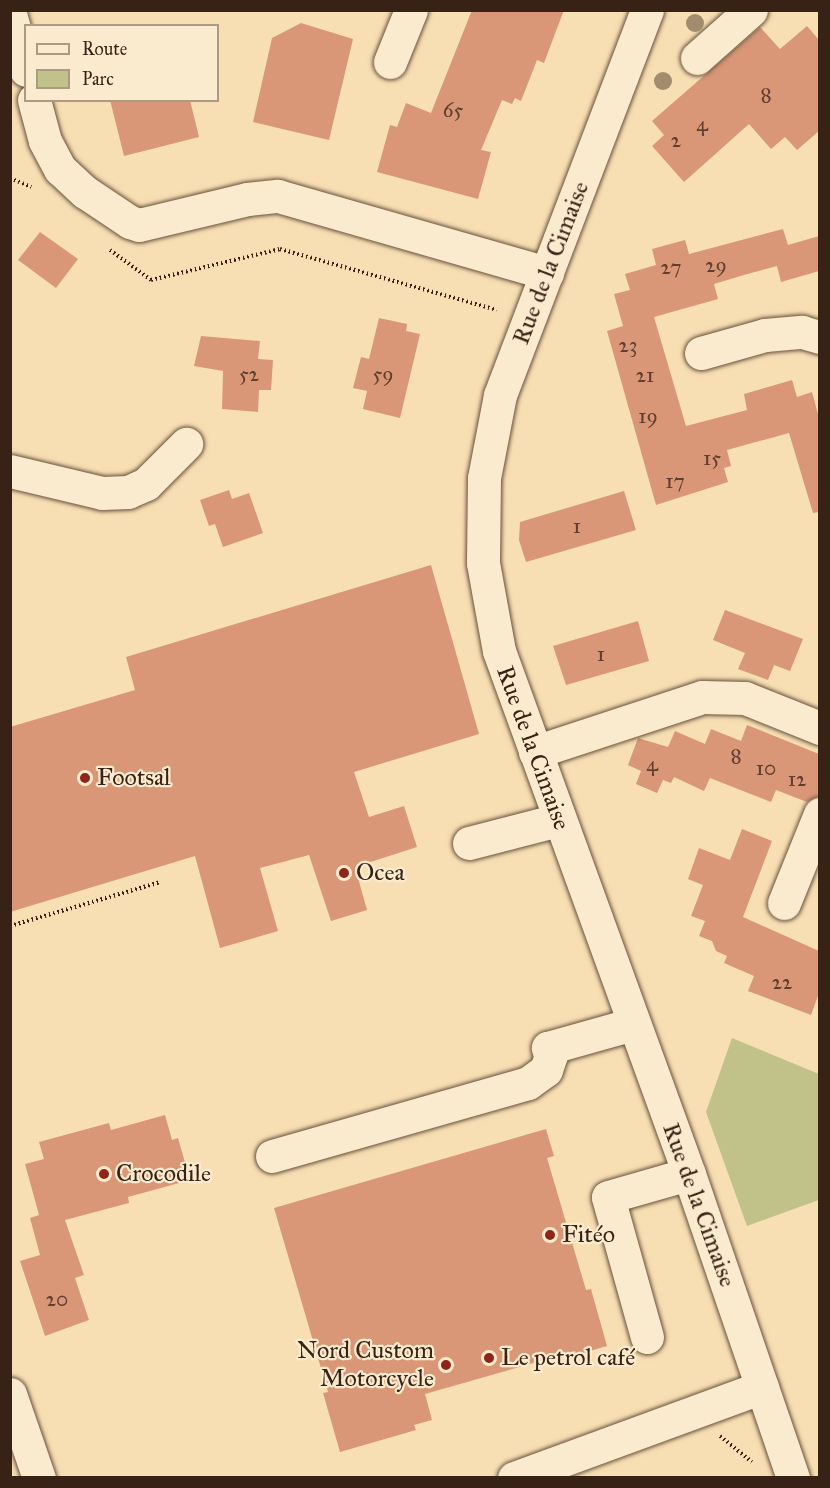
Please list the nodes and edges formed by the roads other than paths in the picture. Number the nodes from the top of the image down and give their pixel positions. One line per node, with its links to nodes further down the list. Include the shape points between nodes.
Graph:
1 (411, 10): 6 (street)
2 (646, 10): 9 (street, Rue de la Cimaise)
3 (751, 10): 5 (street)
4 (10, 14): 7 (street)
5 (697, 58)
6 (390, 62)
7 (24, 63)
8 (35, 102): 9 (street, via 45,141 60,169 85,192 139,225 247,199 278,196)
9 (548, 273): 15 (street, Rue de la Cimaise, via 500,396 490,438 482,518 483,563 496,639)
10 (819, 336): 11 (street, via 802,332 765,335)
11 (700, 353)
12 (186, 444): 13 (street, via 146,484 128,492 102,493)
13 (10, 471)
14 (819, 728): 15 (street, via 745,698 702,697)
15 (535, 753): 17 (street, Rue de la Cimaise)
16 (819, 814): 19 (street)
17 (558, 820): 18 (street); 20 (street, Rue de la Cimaise)
18 (469, 843)
19 (784, 903)
20 (633, 1024): 21 (street, via 548,1048 546,1070 528,1083); 22 (street, Rue de la Cimaise)
21 (272, 1156)
22 (689, 1174): 23 (street, via 608,1197); 24 (street, Rue de la Cimaise)
23 (647, 1337)
24 (762, 1387): 27 (street); 28 (street, Rue de la Cimaise)
25 (10, 1394): 26 (street)
26 (39, 1478)
27 (514, 1478)
28 (793, 1478)

